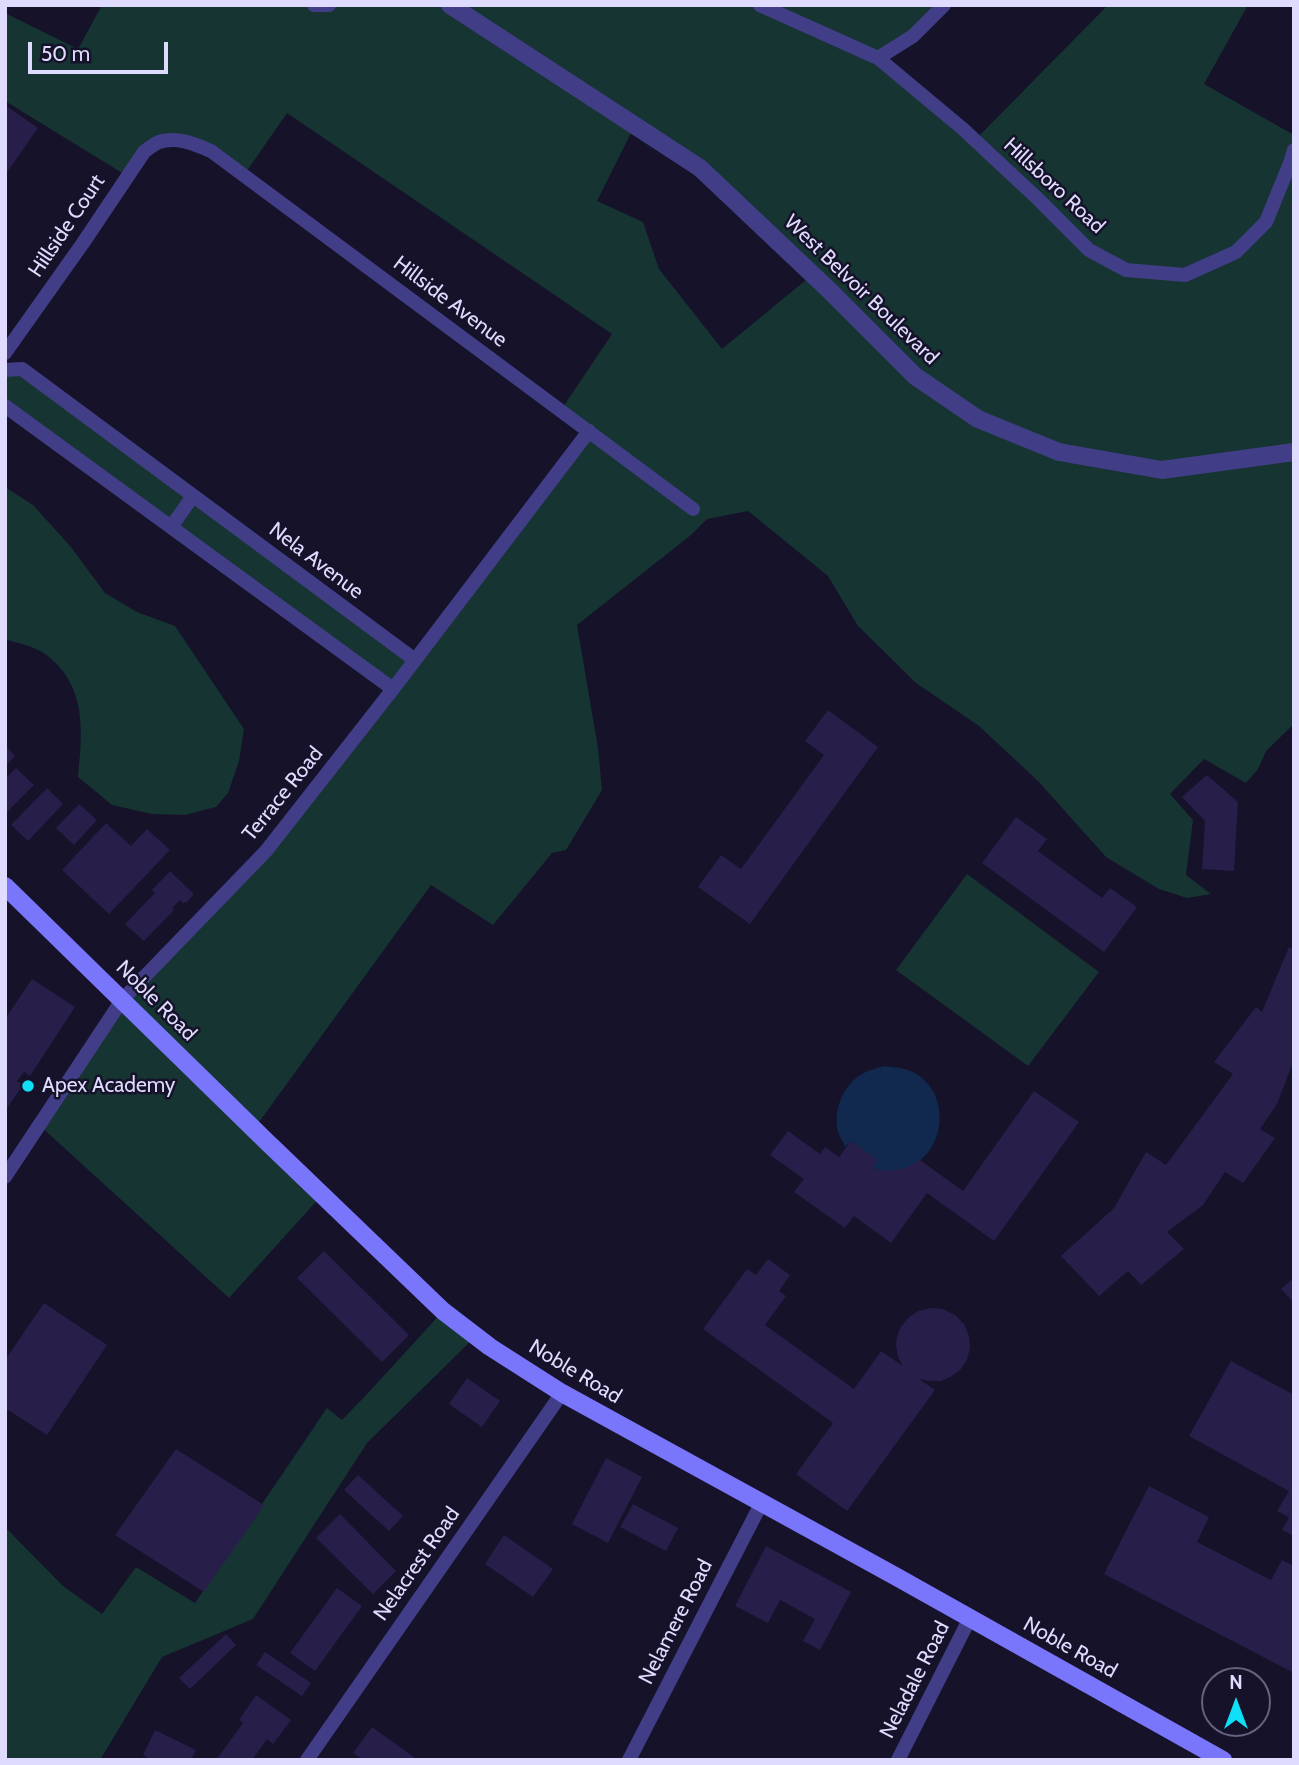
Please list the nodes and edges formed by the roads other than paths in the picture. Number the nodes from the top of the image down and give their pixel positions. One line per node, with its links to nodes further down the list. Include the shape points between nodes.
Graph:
1 (314, 5): 2 (street)
2 (329, 5)
3 (450, 5): 13 (street, West Belvoir Boulevard, via 700,168 915,376 978,419 1059,452 1162,470)
4 (760, 5): 6 (street, Hillsboro Road)
5 (944, 5): 6 (street, via 913,36)
6 (878, 58): 8 (street, Hillsboro Road, via 963,129 1089,250 1126,270 1185,275 1236,252 1266,222)
7 (176, 140): 9 (street, Hillside Court, via 159,142 144,152); 12 (street, Hillside Avenue, via 211,151)
8 (1294, 150)
9 (5, 353)
10 (5, 370): 14 (street, Nela Avenue, via 22,369)
11 (5, 406): 16 (street)
12 (589, 431): 15 (street, Hillside Avenue); 17 (street, Terrace Road)
13 (1294, 453)
14 (193, 496): 16 (street); 17 (street, Nela Avenue)
15 (693, 509)
16 (171, 527): 18 (street)
17 (415, 660): 18 (street, Terrace Road)
18 (393, 689): 20 (street, Terrace Road, via 266,851)
19 (5, 886): 20 (main road, Noble Road)
20 (122, 1000): 21 (street, Terrace Road); 22 (main road, Noble Road, via 443,1311)
21 (5, 1177)
22 (562, 1393): 23 (main road, Noble Road); 26 (street, Nelacrest Road)
23 (761, 1504): 24 (main road, Noble Road); 27 (street, Nelamere Road)
24 (970, 1619): 25 (main road, Noble Road); 28 (street, Neladale Road)
25 (1194, 1753): 29 (main road, Noble Road)
26 (307, 1760)
27 (629, 1760)
28 (898, 1760)
29 (1223, 1760)

